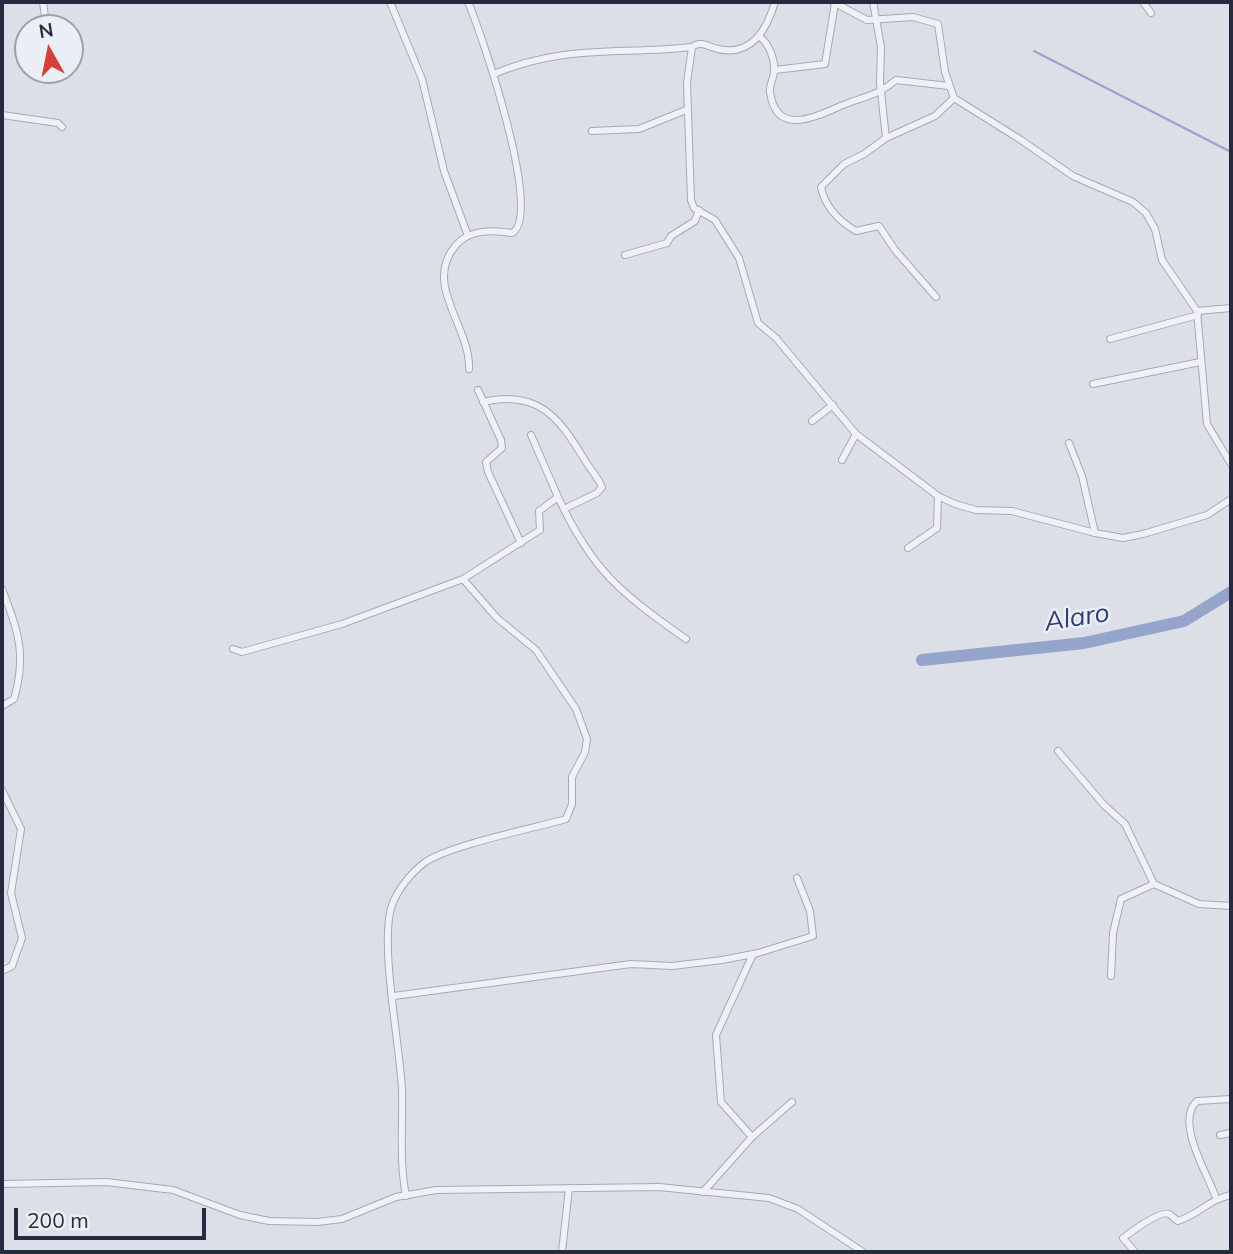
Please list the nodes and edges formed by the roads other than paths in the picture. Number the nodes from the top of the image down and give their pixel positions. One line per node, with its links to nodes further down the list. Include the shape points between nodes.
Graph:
1 (390, 2): 22 (street, via 422,79 444,172)
2 (468, 2): 12 (street)
3 (775, 2): 9 (street)
4 (834, 2): 8 (street, via 863,19); 11 (street, via 825,64)
5 (873, 2): 8 (street)
6 (1143, 2): 7 (street)
7 (1151, 13)
8 (875, 20): 13 (street, via 913,17 938,24); 14 (street)
9 (760, 37): 10 (street, via 732,50 697,43); 11 (street, via 768,43)
10 (692, 47): 12 (street, via 567,52 523,61); 16 (street)
11 (775, 70): 14 (street, via 769,90 776,110 789,120 809,120)
12 (494, 74): 22 (street, via 516,168 521,221 512,233)
13 (949, 86): 14 (street, via 896,80); 15 (street)
14 (882, 93): 20 (street)
15 (954, 98): 20 (street, via 935,116); 26 (street, via 1073,176 1141,208 1153,223 1162,260)
16 (687, 110): 19 (street, via 639,129); 21 (street, via 691,200)
17 (2, 115): 18 (street)
18 (62, 127)
19 (592, 131)
20 (886, 138): 24 (street, via 844,164 821,187 822,194 835,214 856,231 880,226)
21 (699, 210): 23 (street, via 695,221 667,243); 33 (street, via 715,220 739,258 758,323)
22 (468, 236): 29 (street, via 448,254 444,271 446,296 465,342)
23 (625, 255)
24 (936, 297)
25 (1231, 307): 26 (street)
26 (1197, 313): 27 (street); 28 (street)
27 (1110, 339)
28 (1200, 362): 30 (street); 39 (street, via 1207,424)
29 (469, 369)
30 (1093, 384)
31 (478, 390): 32 (street)
32 (483, 402): 43 (street, via 498,398 527,402 547,409 560,421 602,487 597,494); 45 (street, via 502,448 486,462 488,472)
33 (832, 405): 34 (street); 35 (street)
34 (812, 421)
35 (856, 434): 38 (street); 40 (street)
36 (531, 435): 41 (street)
37 (1069, 443): 44 (street)
38 (842, 460)
39 (1231, 464)
40 (938, 496): 44 (street, via 976,510 1012,510); 46 (street, via 937,528)
41 (558, 497): 43 (street); 45 (street, via 539,511 540,530)
42 (1231, 499): 44 (street, via 1207,515 1143,534 1123,538)
43 (564, 509): 49 (street, via 594,562 622,593)
44 (1095, 533)
45 (521, 543): 47 (street)
46 (908, 548)
47 (463, 579): 50 (street, via 342,624 242,652); 60 (street, via 497,618 536,650 576,709 587,739 585,752 572,776 572,804 566,819 453,850 426,862 401,886 392,906 388,936)
48 (2, 589): 51 (street, via 22,654 14,699)
49 (686, 639)
50 (233, 649)
51 (2, 706)
52 (1058, 751): 55 (street, via 1125,824)
53 (2, 790): 58 (street, via 21,829 11,893 22,938 12,966)
54 (797, 878): 57 (street, via 810,911 813,936)
55 (1153, 884): 56 (street, via 1199,904); 59 (street, via 1121,899 1113,933)
56 (1231, 906)
57 (752, 954): 60 (street, via 672,966 619,965); 65 (street, via 716,1035 721,1102)
58 (2, 971)
59 (1111, 976)
60 (394, 996): 70 (street, via 402,1088 400,1167)
61 (1231, 1099): 71 (street, via 1197,1101 1191,1112 1193,1142)
62 (792, 1102): 65 (street)
63 (1231, 1133): 64 (street)
64 (1220, 1135)
65 (752, 1137): 68 (street)
66 (2, 1184): 70 (street, via 106,1182 173,1190 269,1221 330,1222)
67 (569, 1188): 68 (street, via 659,1187); 70 (street, via 436,1190); 72 (street)
68 (704, 1192): 73 (street, via 785,1204)
69 (1231, 1195): 71 (street)
70 (406, 1196)
71 (1216, 1198): 74 (street, via 1186,1219 1178,1221 1161,1214 1134,1230 1123,1238)
72 (562, 1252)
73 (863, 1252)
74 (1135, 1252)

